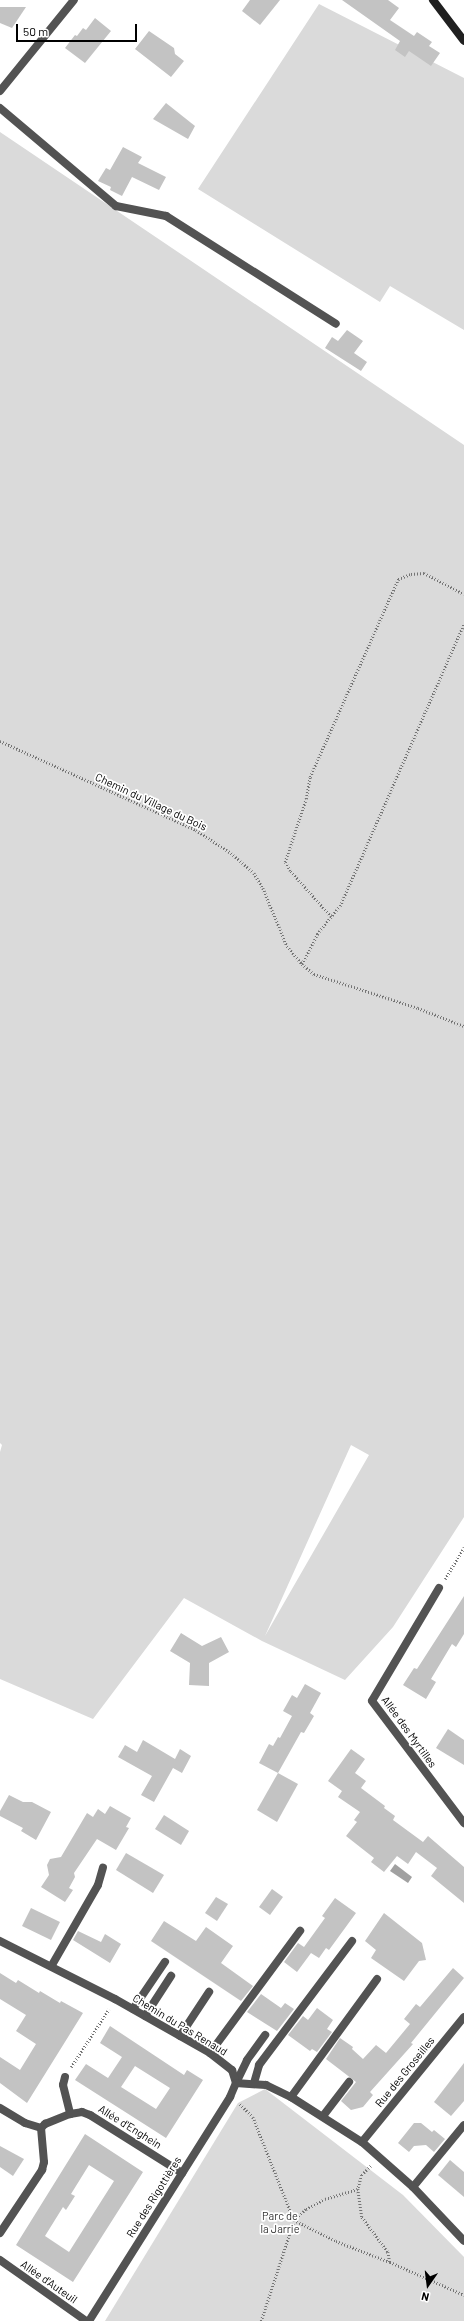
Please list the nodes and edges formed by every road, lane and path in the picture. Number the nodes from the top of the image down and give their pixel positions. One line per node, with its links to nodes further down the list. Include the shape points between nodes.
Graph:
1 (74, 0): 4 (street)
2 (433, 0): 3 (street)
3 (464, 41)
4 (0, 91)
5 (0, 108): 6 (street, via 116,206 166,216)
6 (336, 324)
7 (464, 594): 10 (path, via 424,573 398,579 310,777 306,799 285,862 290,871)
8 (464, 624): 10 (path, via 340,906)
9 (0, 741): 11 (path, Chemin du Village du Bois, via 196,830 231,853 254,873 263,888 287,946)
10 (332, 917): 11 (path, via 317,934)
11 (302, 964): 12 (path, Chemin du Village du Bois, via 314,974)
12 (464, 1026)
13 (464, 1547): 14 (path)
14 (439, 1588): 15 (street, Allée des Myrtilles, via 372,1701)
15 (464, 1823)
16 (103, 1868): 21 (street, via 98,1885)
17 (300, 1931): 31 (street)
18 (0, 1941): 21 (street, Chemin du Pas Renaud)
19 (352, 1942): 35 (street, via 259,2065)
20 (165, 1962): 26 (street)
21 (52, 1965): 25 (street, Chemin du Pas Renaud)
22 (171, 1976): 27 (street)
23 (378, 1980): 36 (street)
24 (210, 1992): 30 (street)
25 (115, 1999): 26 (street, Chemin du Pas Renaud); 32 (path)
26 (133, 2009): 27 (street, Chemin du Pas Renaud)
27 (145, 2016): 30 (street, Chemin du Pas Renaud)
28 (464, 2017): 43 (street, Rue des Groseilles)
29 (265, 2035): 34 (street, Rue des Rigottières, via 247,2060)
30 (180, 2036): 31 (street, Chemin du Pas Renaud)
31 (210, 2053): 34 (street, Chemin du Pas Renaud, via 232,2070)
32 (65, 2077): 39 (street, via 62,2085)
33 (349, 2082): 40 (street)
34 (236, 2083): 35 (street); 45 (street, Rue des Rigottières, via 230,2097)
35 (254, 2083): 36 (street, via 266,2085)
36 (291, 2097): 40 (street)
37 (237, 2102): 48 (path, via 254,2117)
38 (0, 2108): 42 (street, via 25,2123)
39 (70, 2114): 42 (street, Allée d'Enghein); 45 (street, Allée d'Enghein, via 82,2112 90,2115)
40 (322, 2116): 43 (street)
41 (464, 2125): 46 (street)
42 (41, 2128): 49 (street, via 44,2162 42,2170)
43 (362, 2142): 44 (street)
44 (379, 2156): 46 (street); 47 (path, via 362,2175)
45 (182, 2173): 55 (street, Rue des Rigottières)
46 (413, 2187): 50 (street)
47 (358, 2189): 48 (path, via 325,2199 306,2209); 52 (path, via 362,2217 388,2252)
48 (294, 2220): 52 (path, via 336,2241); 56 (path)
49 (0, 2233)
50 (464, 2241)
51 (0, 2260): 54 (street, Allée d'Auteuil)
52 (390, 2262): 53 (path)
53 (464, 2295)
54 (86, 2321)
55 (90, 2321)
56 (260, 2321)

